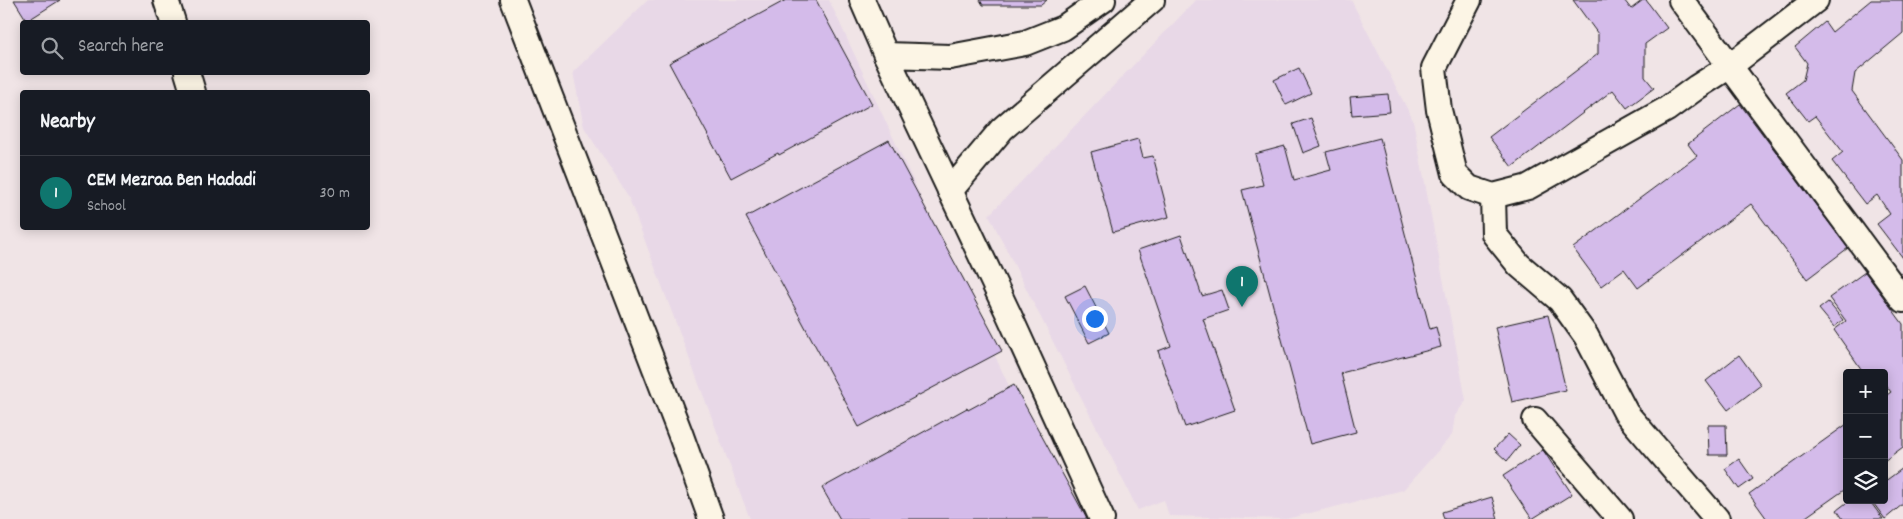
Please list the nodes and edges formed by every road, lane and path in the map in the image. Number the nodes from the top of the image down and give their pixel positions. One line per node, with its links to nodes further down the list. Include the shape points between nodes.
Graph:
1 (166, 0): 9 (street)
2 (513, 0): 18 (street)
3 (862, 0): 10 (street)
4 (1103, 0): 10 (street, via 1063,28 1025,43 950,57)
5 (1152, 0): 14 (street, via 1002,129)
6 (1469, 0): 15 (street, via 1434,68 1455,174 1469,188)
7 (1682, 0): 11 (street)
8 (1816, 0): 11 (street)
9 (172, 20)
10 (886, 55): 14 (street)
11 (1730, 66): 15 (street, via 1667,110 1528,187); 16 (street)
12 (188, 75): 13 (street)
13 (192, 90)
14 (950, 191): 19 (street)
15 (1493, 196): 21 (street, via 1494,234 1519,265 1560,300 1586,336 1626,413)
16 (1903, 300)
17 (1535, 420): 20 (street)
18 (711, 519)
19 (1102, 519)
20 (1620, 519)
21 (1717, 519)

